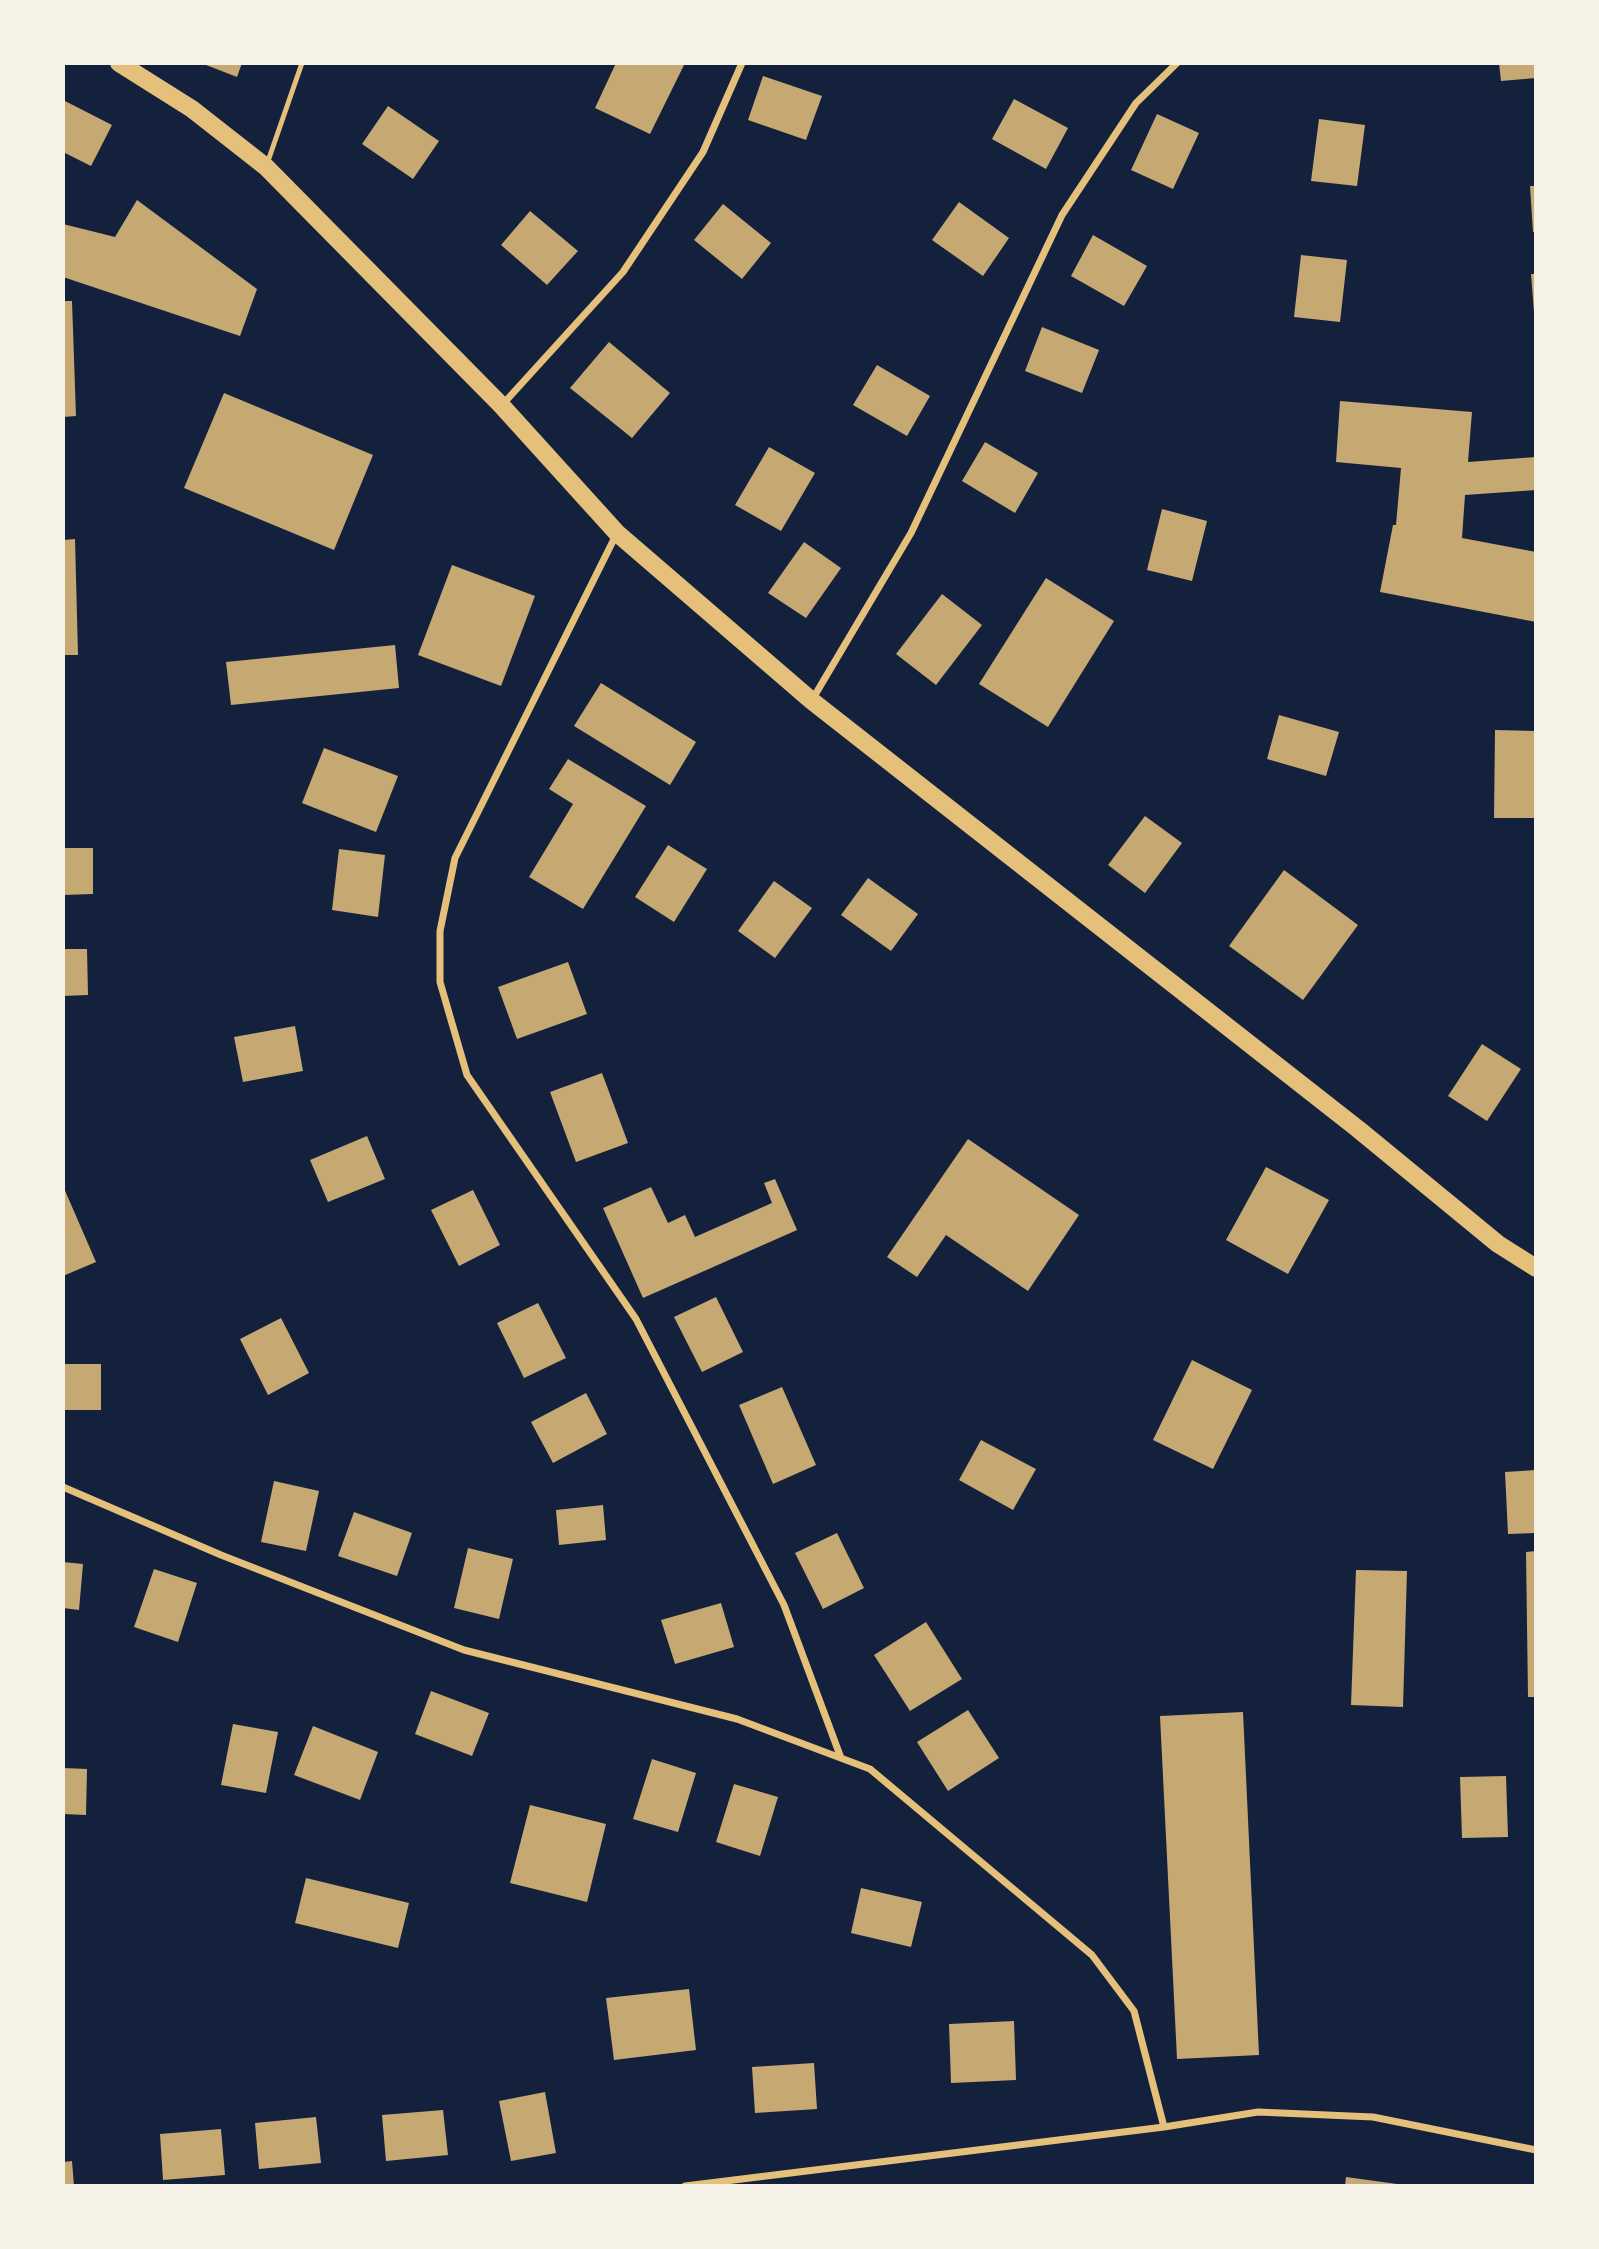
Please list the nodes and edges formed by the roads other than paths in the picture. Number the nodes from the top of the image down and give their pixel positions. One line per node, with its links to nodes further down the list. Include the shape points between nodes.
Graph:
1 (119, 63): 5 (main road, via 192,109)
2 (302, 63): 5 (lane)
3 (742, 63): 6 (street, via 703,152 623,272)
4 (1177, 63): 8 (street, via 1136,103 1062,215 911,533)
5 (266, 167): 6 (main road)
6 (501, 405): 7 (main road)
7 (617, 533): 8 (main road); 11 (street, via 455,858 440,931 440,982 467,1075 636,1319 784,1605)
8 (812, 701): 9 (main road, via 1498,1244)
9 (1536, 1268)
10 (63, 1487): 11 (street, via 464,1650 737,1718)
11 (841, 1758): 12 (street, via 870,1769 1092,1955 1134,2011)
12 (1164, 2127): 13 (street, via 1258,2112 1373,2117); 14 (street)
13 (1536, 2150)
14 (685, 2186)

